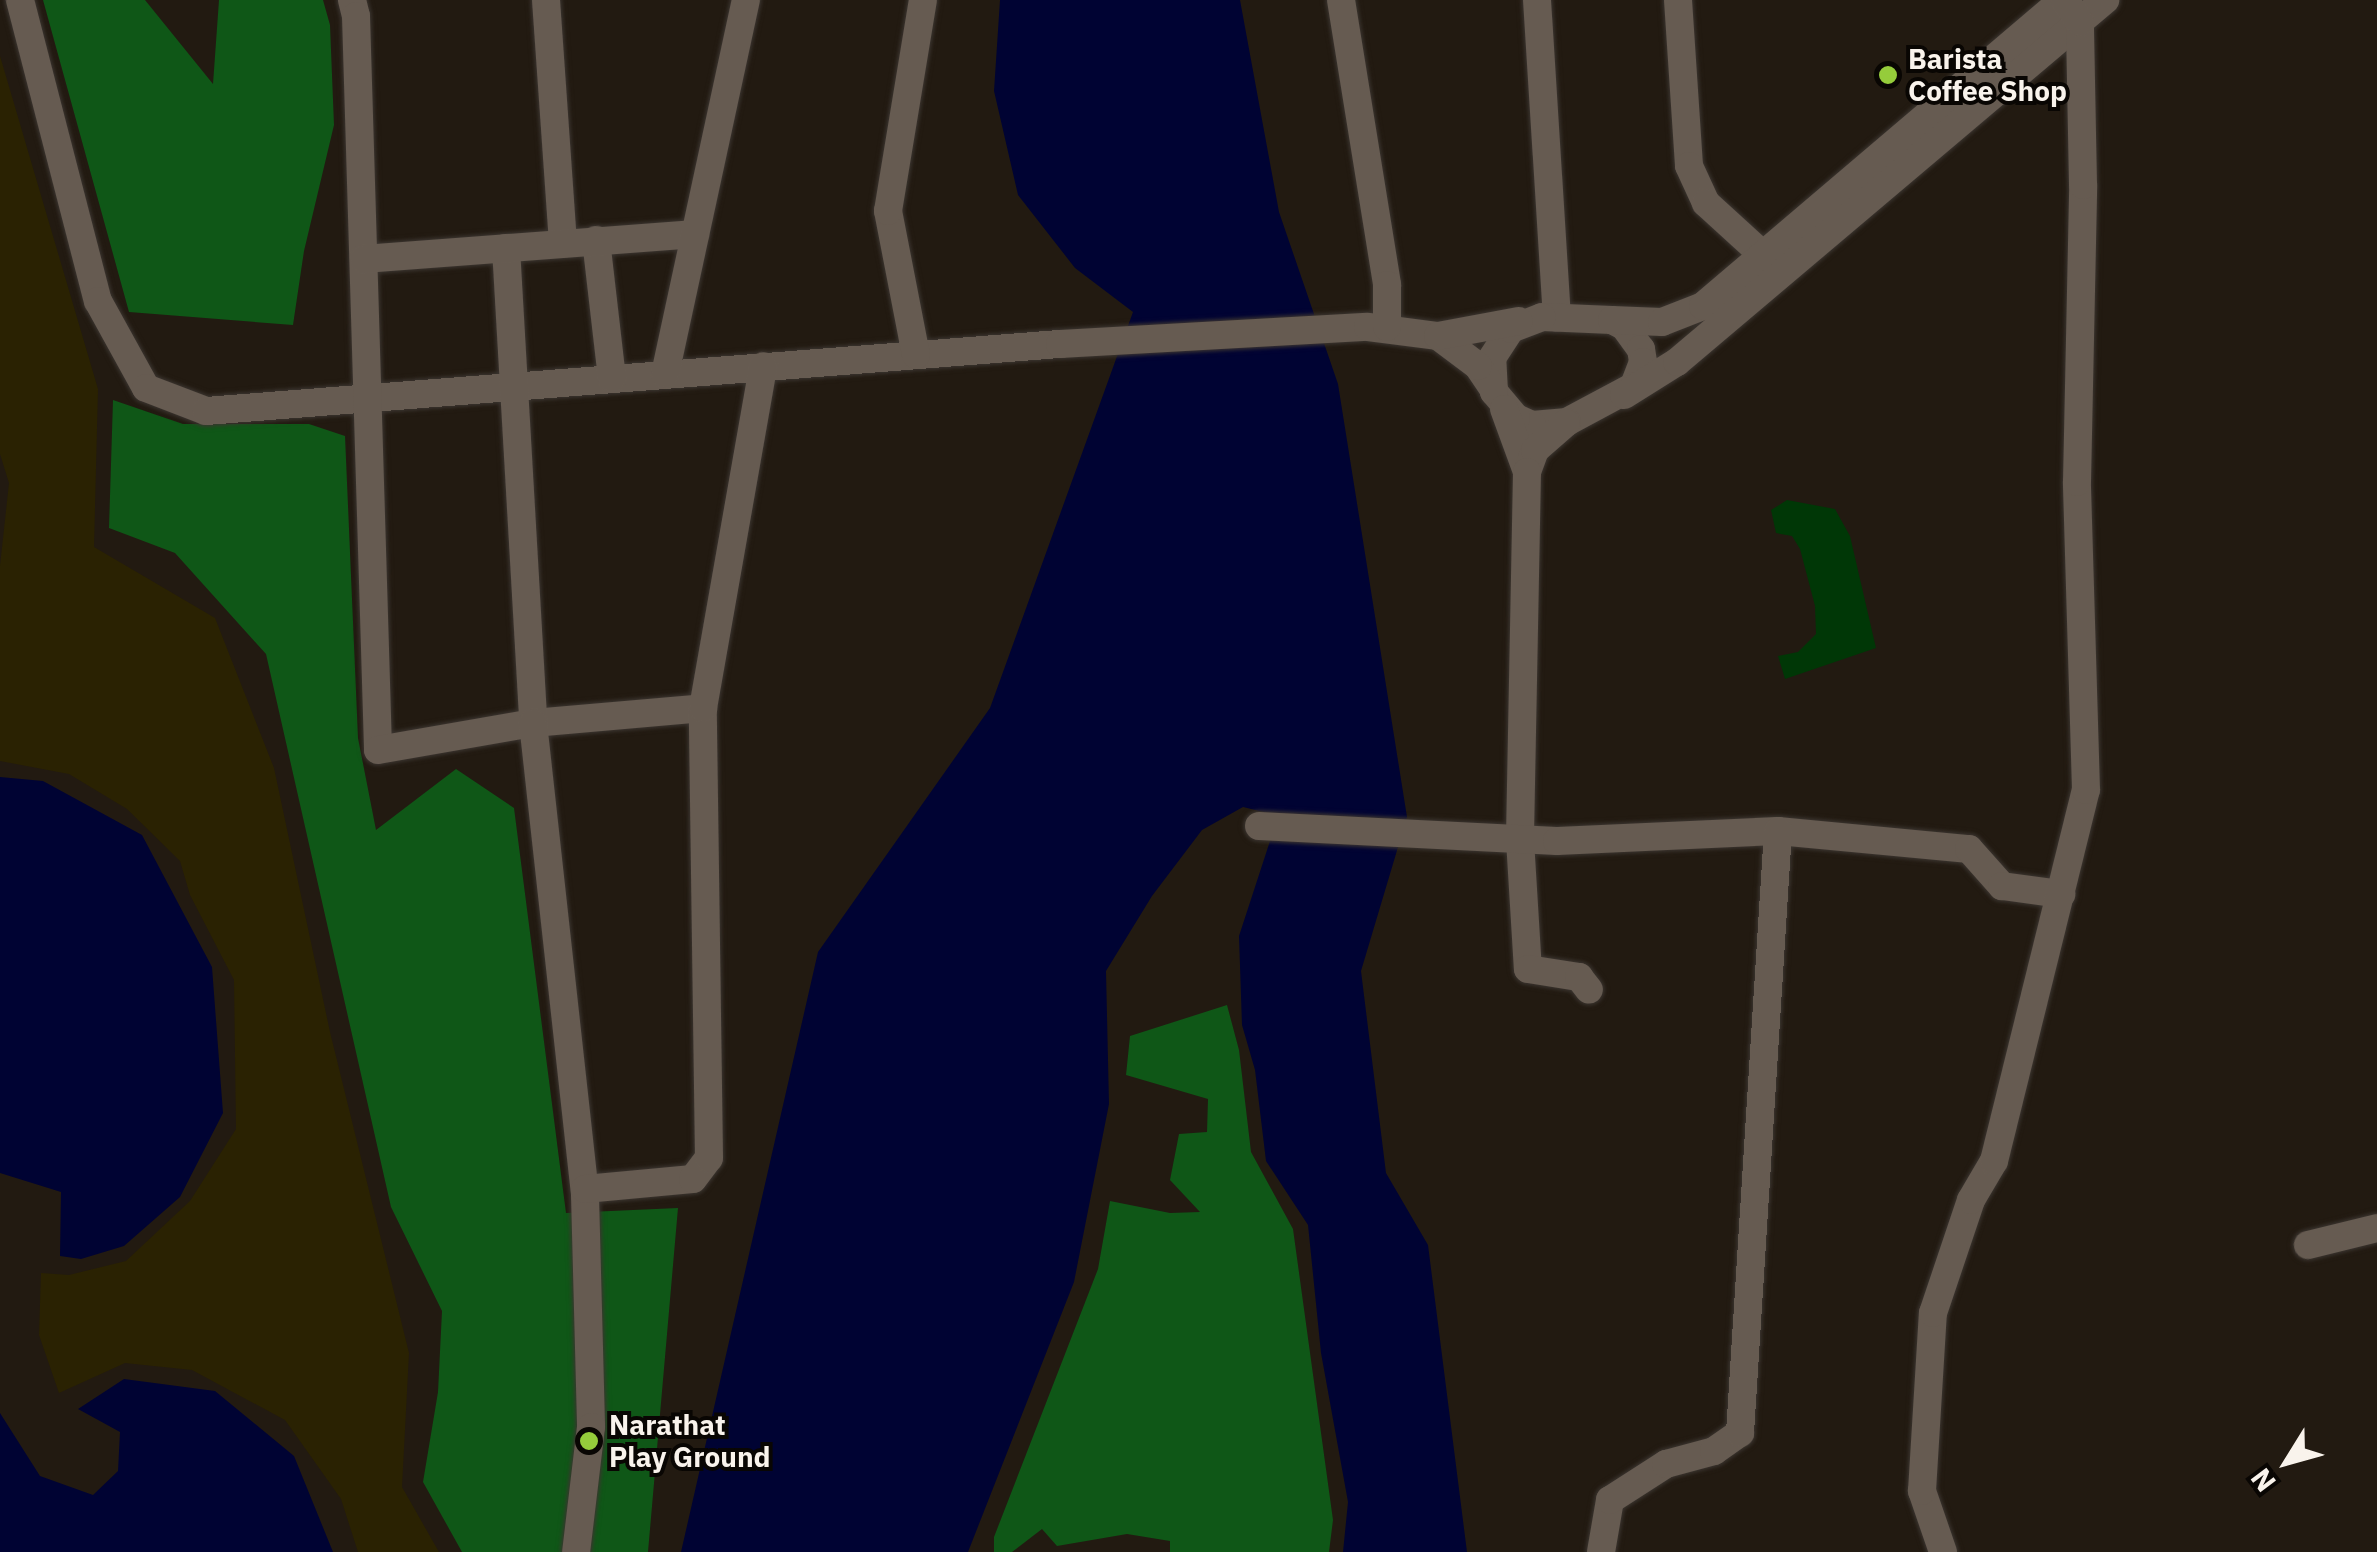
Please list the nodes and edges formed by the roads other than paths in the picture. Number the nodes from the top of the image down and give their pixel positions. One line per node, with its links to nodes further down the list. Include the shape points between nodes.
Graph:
1 (20, 0): 28 (street, via 98,300 146,388 206,411)
2 (546, 0): 13 (street)
3 (746, 0): 11 (street)
4 (922, 0): 22 (street, via 888,212)
5 (1340, 0): 20 (street, via 1384,266)
6 (1537, 0): 17 (street)
7 (1678, 0): 15 (street, via 1688,166 1706,203)
8 (2105, 0): 10 (street)
9 (358, 5): 16 (street)
10 (2069, 7): 15 (street); 27 (street, via 1677,362); 37 (street, via 2083,185 2077,482 2086,790)
11 (695, 234): 12 (street); 24 (street)
12 (596, 240): 13 (street); 25 (street)
13 (564, 243): 14 (street)
14 (506, 248): 16 (street); 26 (street)
15 (1763, 255): 19 (street, via 1683,316)
16 (364, 259): 28 (street)
17 (1557, 318): 18 (street); 19 (street)
18 (1526, 320): 21 (street); 29 (street, via 1499,342 1491,375)
19 (1612, 320): 27 (street, via 1641,349 1640,375)
20 (1377, 327): 21 (street); 22 (street)
21 (1438, 336): 29 (street, via 1478,366)
22 (916, 355): 23 (street)
23 (764, 366): 24 (street); 32 (street)
24 (664, 374): 25 (street)
25 (612, 378): 26 (street)
26 (512, 386): 28 (street); 33 (street)
27 (1624, 395): 30 (street)
28 (368, 398): 33 (street, via 378,750)
29 (1499, 399): 30 (street, via 1532,425); 31 (street)
30 (1568, 422): 31 (street, via 1536,450)
31 (1527, 472): 36 (street)
32 (703, 708): 33 (street); 39 (street, via 709,1158 693,1179)
33 (534, 724): 39 (street)
34 (1258, 826): 36 (street)
35 (1778, 832): 36 (street); 37 (street, via 1969,849 2002,886); 43 (street, via 1740,1433 1714,1452 1666,1464 1610,1500)
36 (1520, 840): 38 (street, via 1528,968 1579,977)
37 (2061, 894): 44 (street, via 1994,1161 1970,1200 1933,1313 1922,1491)
38 (1589, 990)
39 (584, 1189): 42 (street, via 591,1426)
40 (2377, 1228): 41 (street)
41 (2308, 1245)
42 (576, 1552)
43 (1601, 1552)
44 (1942, 1552)

